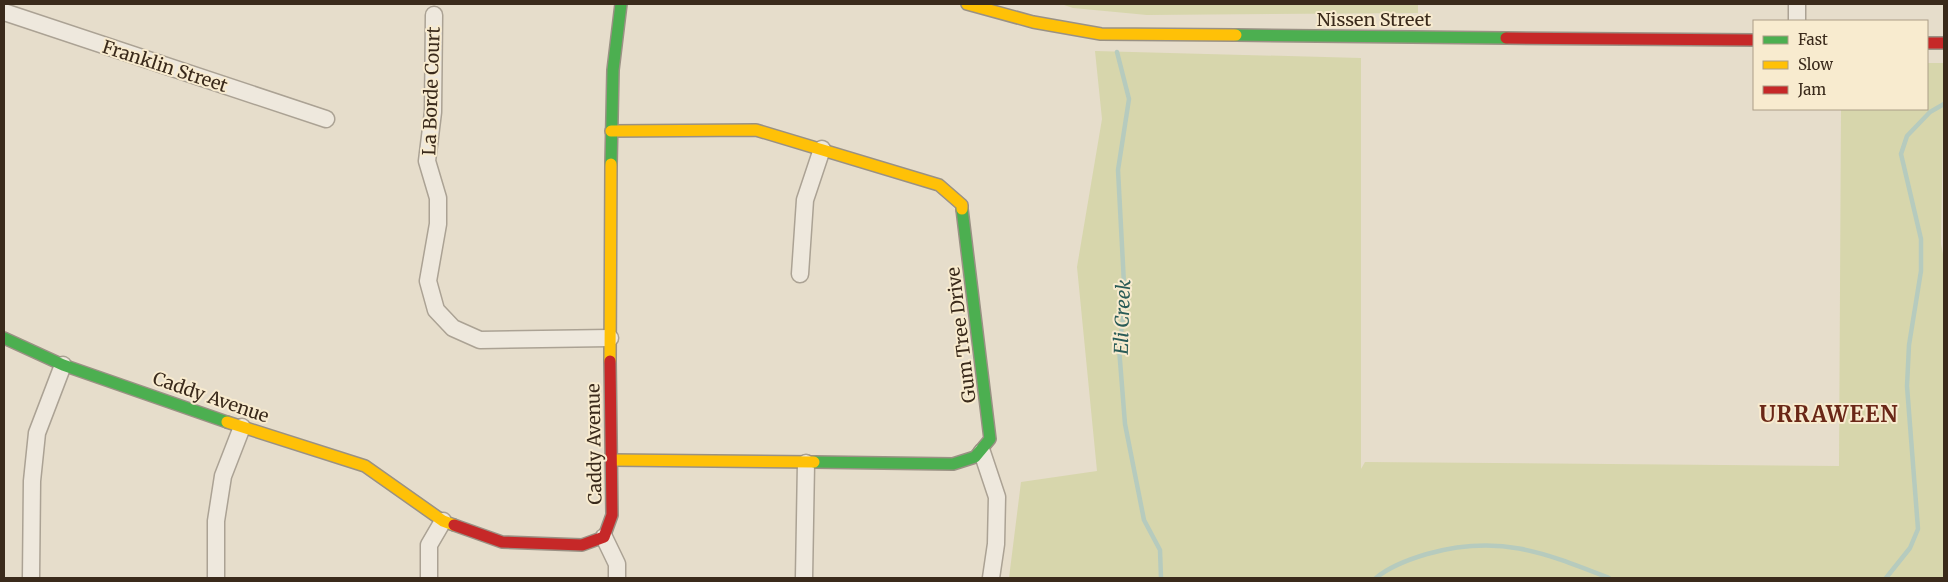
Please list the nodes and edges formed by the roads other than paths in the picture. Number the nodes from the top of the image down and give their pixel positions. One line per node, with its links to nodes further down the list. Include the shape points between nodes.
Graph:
1 (621, 4): 11 (street, Caddy Avenue, via 613,70)
2 (967, 4): 7 (street, Nissen Street, via 1014,19 1101,34)
3 (1797, 4): 6 (street)
4 (4, 12): 10 (street, Franklin Street)
5 (434, 16): 15 (street, La Borde Court, via 433,112 427,161 438,198 438,224 428,281 436,310 453,328 480,340)
6 (1797, 20)
7 (1753, 40)
8 (1928, 43): 9 (street)
9 (1944, 43)
10 (326, 119)
11 (611, 131): 12 (street, Gum Tree Drive, via 756,130); 15 (street, Caddy Avenue)
12 (822, 149): 13 (street, via 805,200); 18 (street, Gum Tree Drive, via 939,185 962,205 990,439)
13 (800, 274)
14 (4, 338): 16 (street, Caddy Avenue)
15 (610, 338): 19 (street, Caddy Avenue)
16 (63, 365): 17 (street, Caddy Avenue); 23 (street, via 37,433 32,481)
17 (242, 427): 21 (street, Caddy Avenue, via 365,466); 24 (street, via 223,476 216,521)
18 (982, 452): 20 (street, via 973,460 953,464); 28 (street, via 997,497)
19 (612, 460): 20 (street); 22 (street, Caddy Avenue, via 612,514)
20 (806, 463): 27 (street)
21 (443, 521): 22 (street, Caddy Avenue, via 502,542 582,545); 25 (street, via 429,545)
22 (604, 537): 26 (street, via 617,564)
23 (31, 578)
24 (216, 578)
25 (429, 578)
26 (617, 578)
27 (804, 578)
28 (991, 578)

